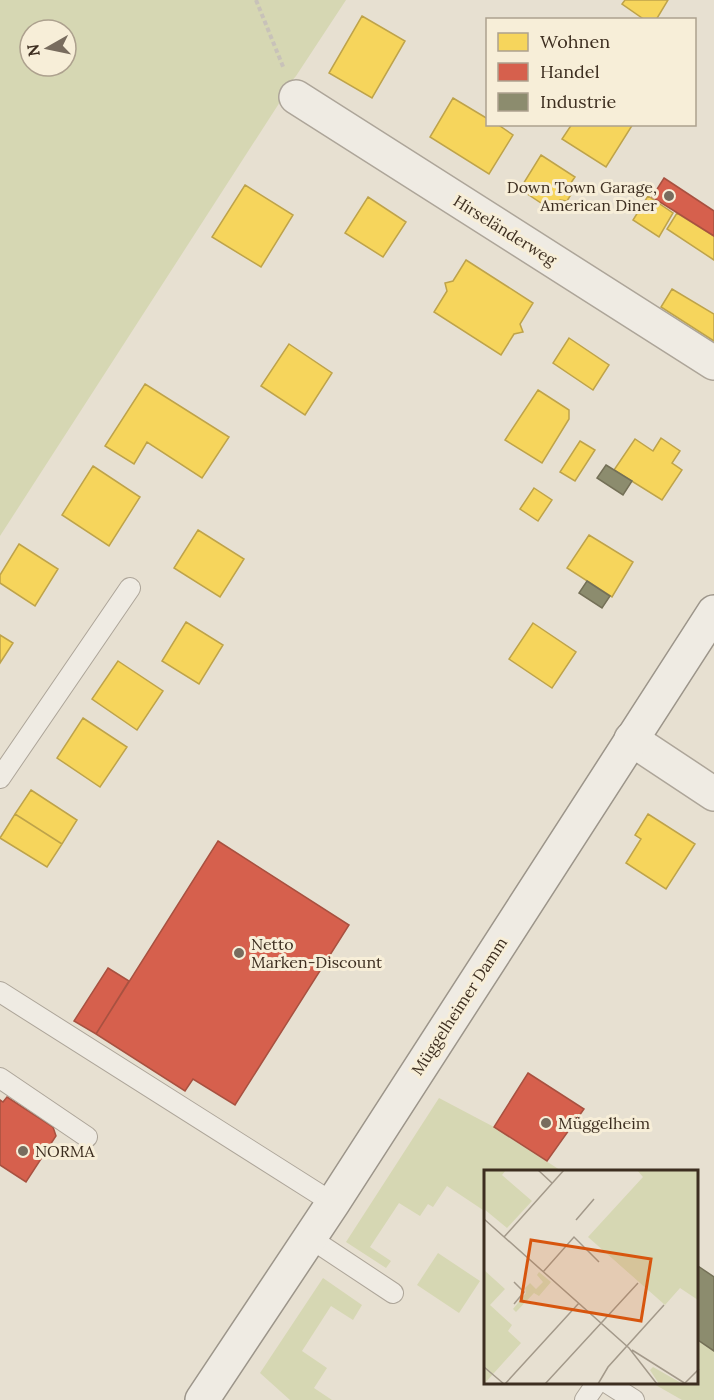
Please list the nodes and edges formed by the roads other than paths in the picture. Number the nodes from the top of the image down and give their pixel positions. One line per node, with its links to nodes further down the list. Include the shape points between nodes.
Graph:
1 (296, 97): 2 (main road, Hirseländerweg)
2 (714, 363)
3 (130, 588): 6 (lane)
4 (714, 612): 5 (main road, Müggelheimer Damm)
5 (631, 739): 7 (main road); 11 (main road, Müggelheimer Damm)
6 (0, 778)
7 (714, 794)
8 (0, 993): 11 (lane)
9 (0, 1078): 10 (lane)
10 (87, 1137)
11 (333, 1203): 12 (main road, Müggelheimer Damm)
12 (310, 1238): 13 (lane); 16 (main road, Müggelheimer Damm)
13 (393, 1293)
14 (595, 1385): 17 (lane)
15 (612, 1385): 18 (lane)
16 (202, 1400)
17 (585, 1400)
18 (634, 1400)

